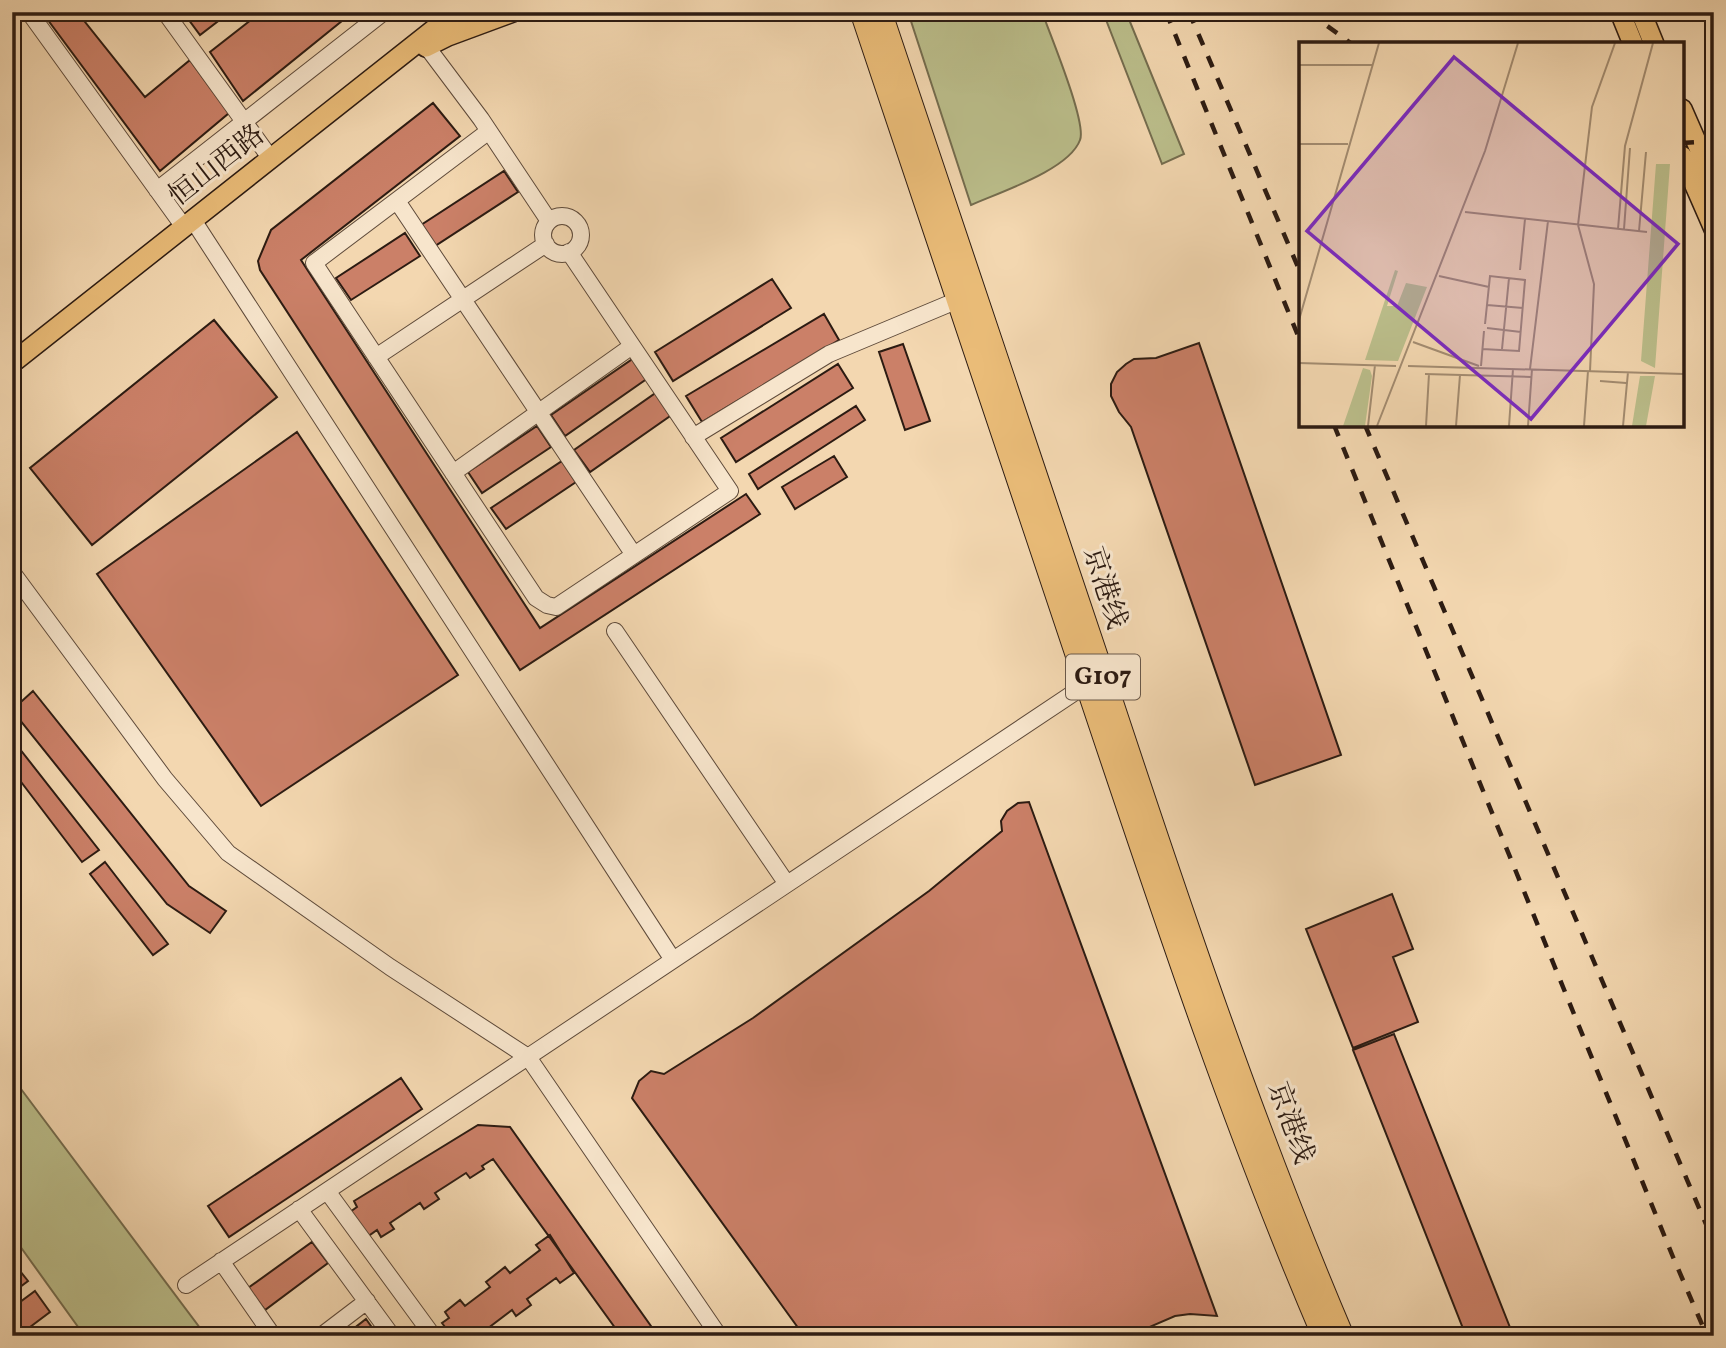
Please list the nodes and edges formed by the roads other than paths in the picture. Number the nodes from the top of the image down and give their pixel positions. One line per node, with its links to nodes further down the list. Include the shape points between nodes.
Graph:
1 (29, 12): 20 (street)
2 (165, 12): 15 (street)
3 (384, 12): 15 (street)
4 (456, 12): 13 (main road, 恒山西路)
5 (513, 12): 12 (main road)
6 (862, 12): 28 (highway, 京港线 / G107)
7 (880, 12): 53 (highway, 京港线 / G107, via 1136,779 1228,1042)
8 (1620, 12): 10 (main road)
9 (1641, 12): 11 (main road)
10 (1632, 42)
11 (1653, 42)
12 (426, 47): 13 (main road); 16 (street)
13 (384, 69): 17 (main road, 恒山西路)
14 (1684, 114): 19 (main road)
15 (244, 121): 17 (street); 20 (street)
16 (489, 131): 21 (street); 22 (street)
17 (271, 159): 23 (main road, 恒山西路)
18 (1684, 161): 24 (main road)
19 (1714, 182)
20 (157, 190): 23 (street)
21 (397, 201): 27 (street); 30 (street, via 314,264)
22 (549, 221): 25 (street, via 543,235); 26 (street, via 565,216 580,227 577,247)
23 (189, 224): 31 (main road, 恒山西路); 40 (street)
24 (1714, 229)
25 (546, 244): 26 (street, via 552,252); 27 (street)
26 (569, 252): 29 (street)
27 (463, 299): 30 (street); 32 (street)
28 (958, 300): 33 (street, via 829,354); 38 (highway, 京港线 / G107)
29 (632, 346): 32 (street); 33 (street)
30 (376, 357): 34 (street)
31 (12, 363)
32 (538, 412): 34 (street); 35 (street)
33 (693, 437): 35 (street, via 730,491)
34 (453, 473): 35 (street, via 536,598 547,605 556,607)
35 (634, 555)
36 (12, 572): 41 (street, via 165,779 228,853)
37 (615, 631): 39 (street)
38 (1087, 684): 39 (street); 52 (highway, 京港线 / G107, via 1212,1047)
39 (786, 884): 40 (street)
40 (673, 960): 41 (street)
41 (528, 1057): 42 (street); 51 (street)
42 (327, 1191): 43 (street); 50 (street)
43 (299, 1209): 44 (street); 46 (street)
44 (221, 1261): 45 (street); 47 (street)
45 (186, 1285)
46 (367, 1301): 48 (street); 49 (street)
47 (273, 1336)
48 (321, 1336)
49 (392, 1336)
50 (433, 1336)
51 (719, 1336)
52 (1324, 1336)
53 (1342, 1336)

